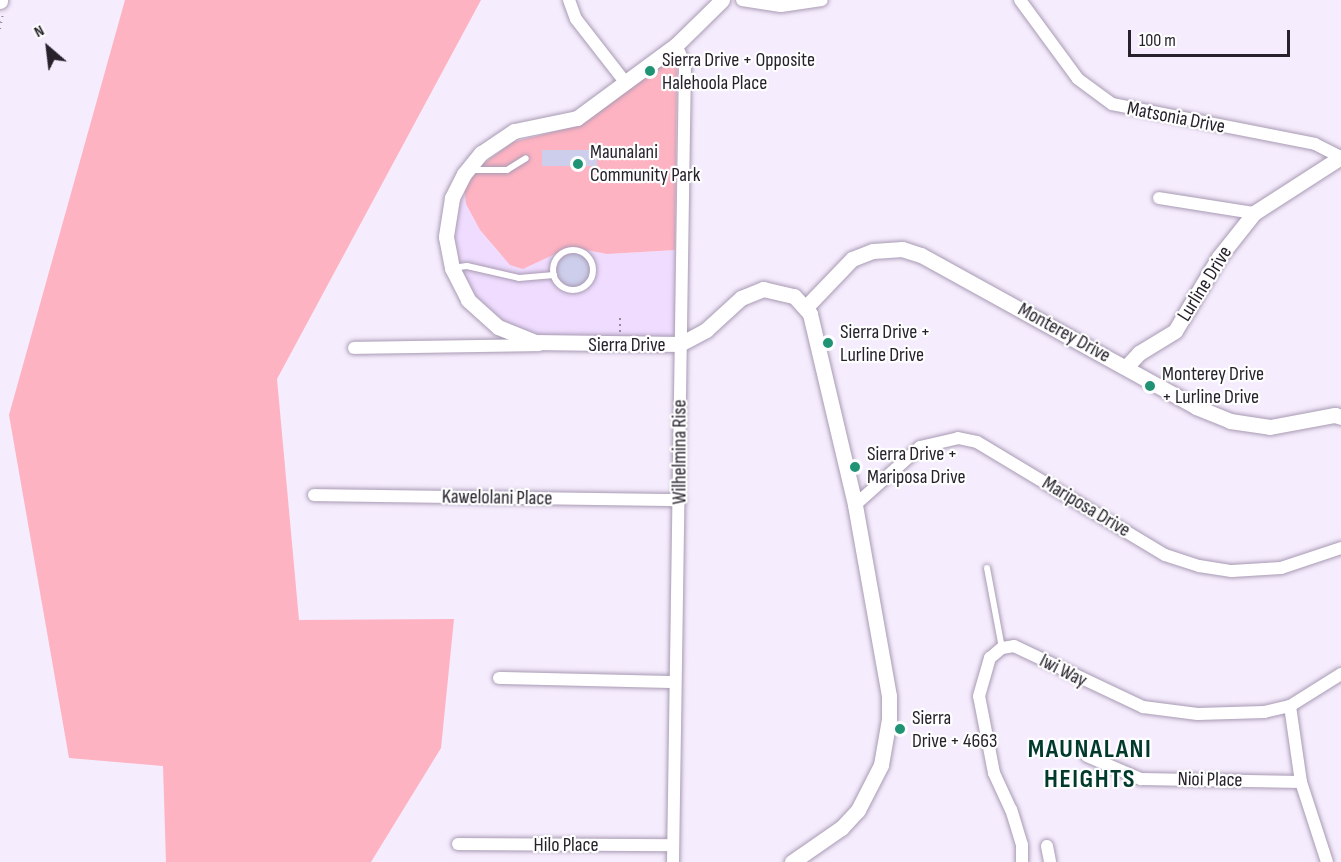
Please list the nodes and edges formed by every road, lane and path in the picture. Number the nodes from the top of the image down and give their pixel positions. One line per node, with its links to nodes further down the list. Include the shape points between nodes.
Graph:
1 (569, 0): 7 (street, via 576,19)
2 (722, 0): 6 (street, Sierra Drive)
3 (742, 0): 4 (street, via 781,6)
4 (822, 0)
5 (1020, 0): 8 (street, Matsonia Drive, via 1078,79 1112,104 1316,144)
6 (676, 45): 7 (street, Sierra Drive); 18 (street, Wilhelmina Rise, via 685,65)
7 (625, 82): 10 (street, Sierra Drive, via 573,120 539,123 502,137)
8 (1341, 157): 12 (street, Lurline Drive)
9 (526, 159): 10 (lane, via 507,170)
10 (467, 170): 13 (street, Sierra Drive, via 452,198 447,224)
11 (1159, 198): 12 (street)
12 (1254, 213): 21 (street, Lurline Drive, via 1219,257 1175,331 1139,353)
13 (452, 268): 14 (lane, via 467,266 519,278); 19 (street, Sierra Drive, via 468,300 498,327 522,339)
14 (554, 275): 14 (lane, via 560,285 577,290 592,279 593,266 587,256 569,251 555,262)
15 (806, 307): 18 (street, Sierra Drive, via 786,292 755,291 741,298 706,330); 21 (street, Monterey Drive, via 852,259 873,250 902,249 921,255); 25 (street, via 813,322)
16 (620, 317): 17 (path)
17 (620, 323)
18 (680, 344): 19 (street, Sierra Drive); 24 (street, Wilhelmina Rise)
19 (562, 345): 20 (street)
20 (354, 348)
21 (1126, 367): 22 (street, Monterey Drive, via 1230,422 1270,427)
22 (1339, 412)
23 (314, 495): 24 (street, Kawelolani Place)
24 (680, 500): 31 (street, Wilhelmina Rise)
25 (855, 506): 26 (street, Mariposa Drive, via 920,447 958,438 977,442 1165,555 1199,566 1232,571 1281,568); 39 (street, via 889,696 889,735 878,773 858,810 841,828)
26 (1341, 548)
27 (987, 568): 28 (lane)
28 (1002, 648): 32 (street, Iwi Way, via 1014,646 1143,707 1198,714 1264,712); 40 (street, via 990,658 979,696 994,773 1019,836)
29 (1341, 674): 32 (street, Iwi Way)
30 (499, 678): 31 (street)
31 (675, 682): 36 (street, Wilhelmina Rise)
32 (1290, 706): 34 (street)
33 (1087, 756): 34 (street, Nioi Place, via 1140,779)
34 (1301, 782): 42 (street)
35 (458, 844): 36 (street, Hilo Place)
36 (673, 845): 38 (street, Wilhelmina Rise)
37 (1047, 846): 41 (street)
38 (673, 862)
39 (792, 862)
40 (1022, 862)
41 (1050, 862)
42 (1327, 862)

